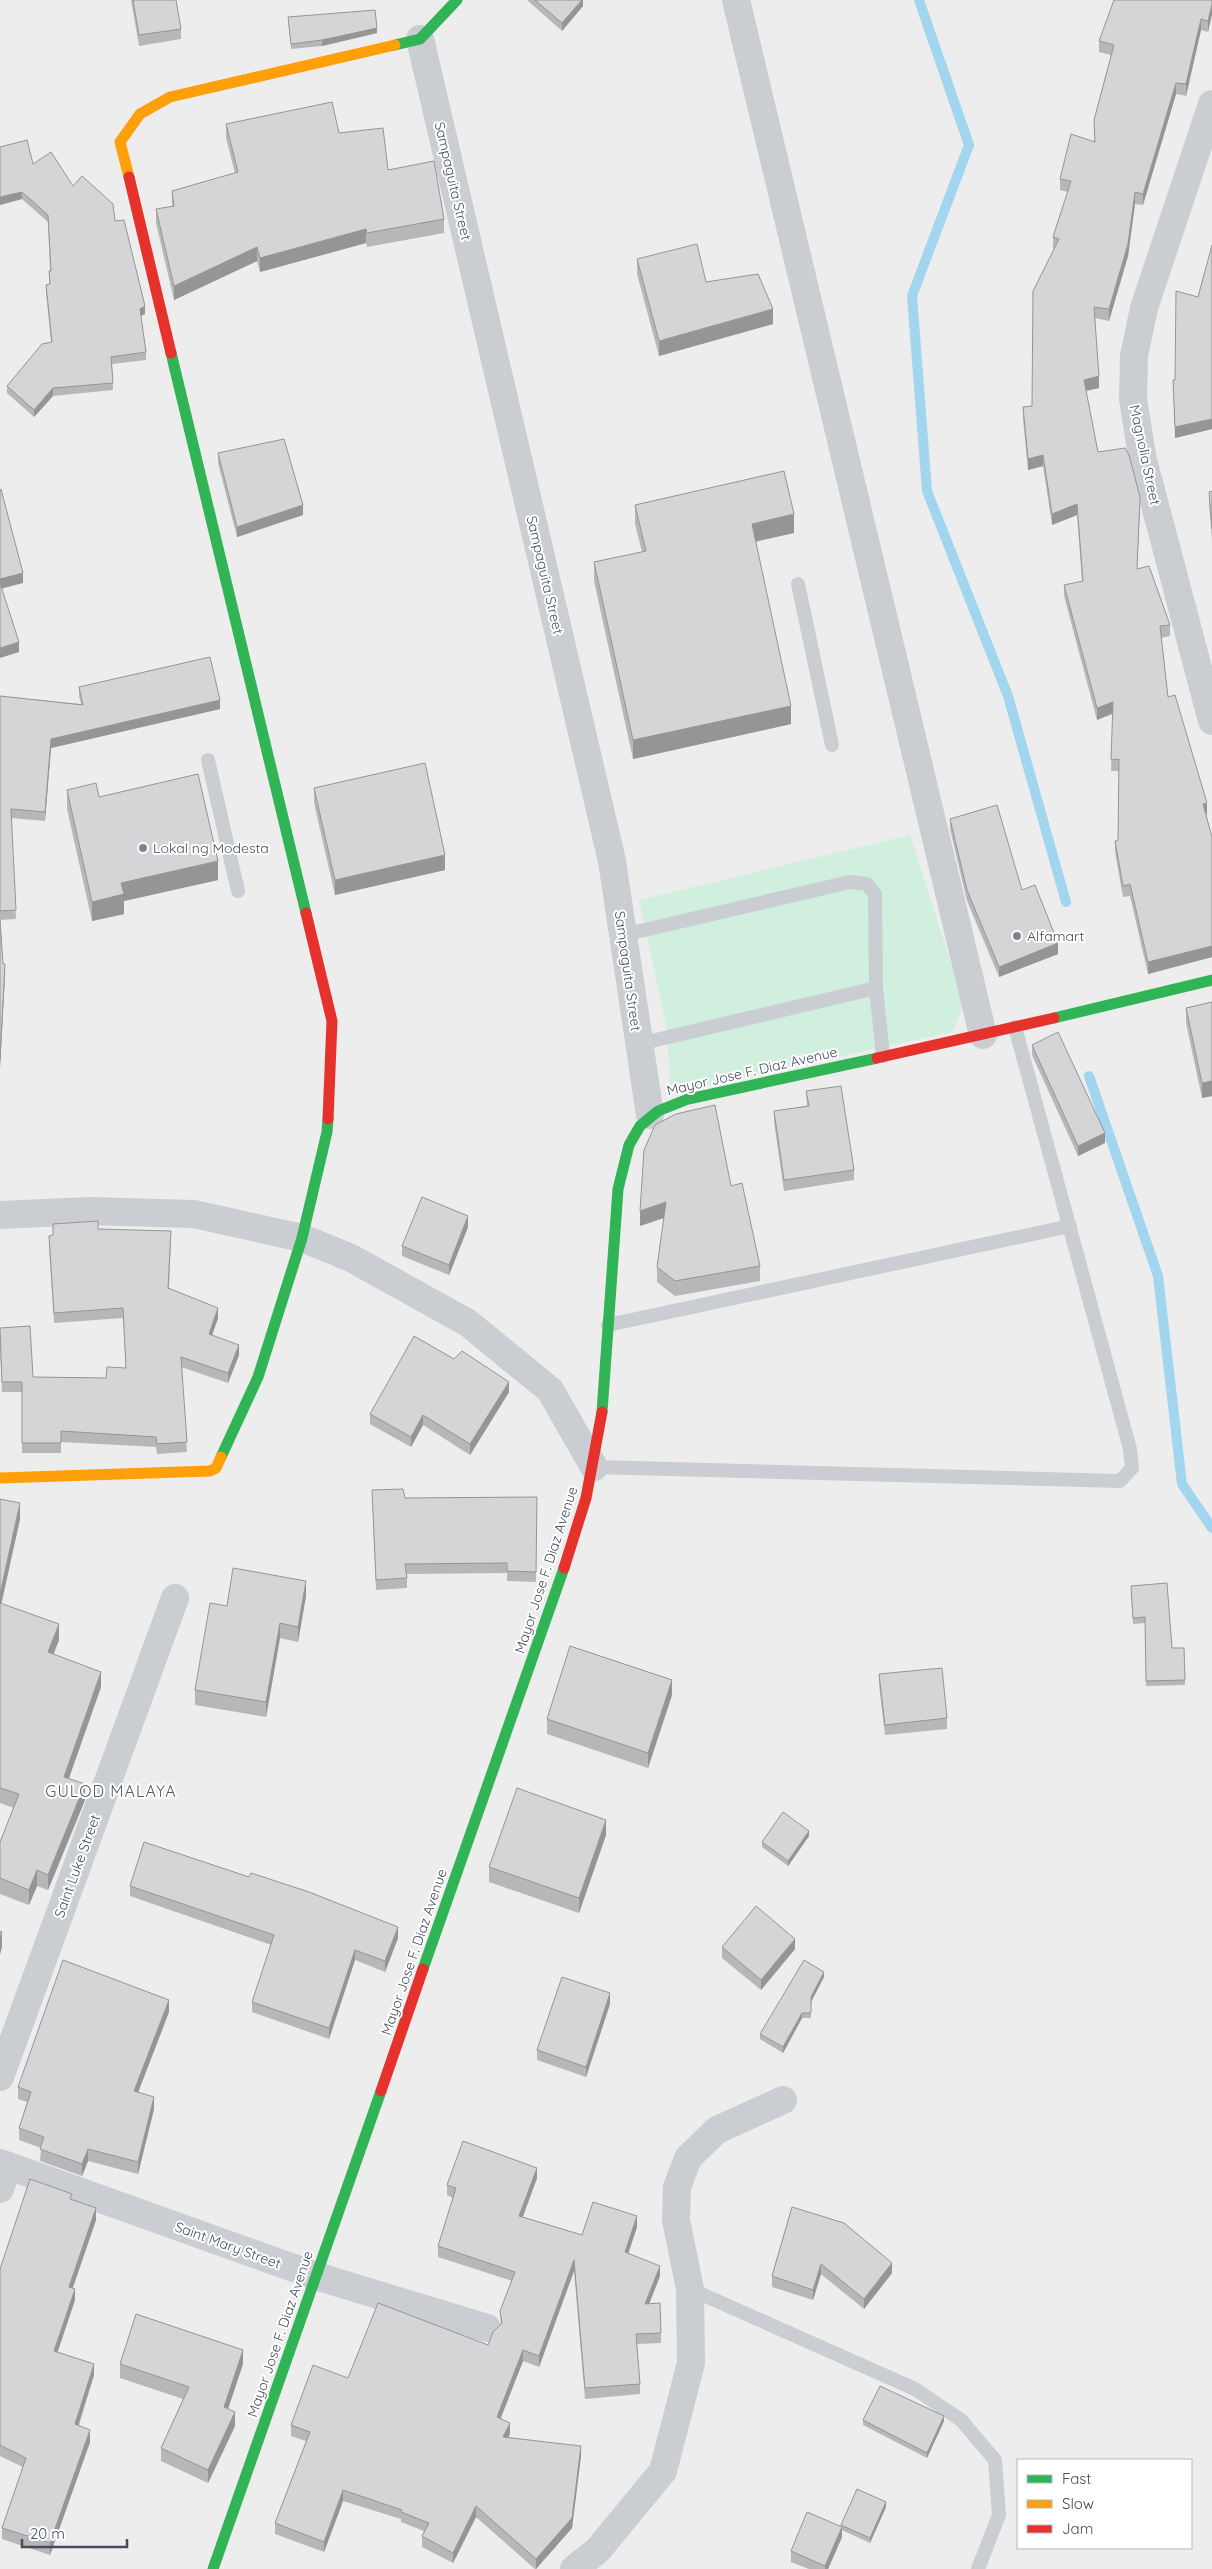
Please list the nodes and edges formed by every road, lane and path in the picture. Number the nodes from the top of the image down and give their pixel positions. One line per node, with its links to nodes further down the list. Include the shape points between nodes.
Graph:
1 (457, 0): 3 (main road)
2 (736, 0): 14 (street)
3 (420, 39): 10 (street, Sampaguita Street, via 612,861); 20 (main road, via 170,97 140,114 120,142 332,1021 327,1132)
4 (1212, 104): 6 (street, Magnolia Street, via 1144,308 1134,356 1133,399 1142,456)
5 (798, 584): 7 (lane)
6 (1212, 721)
7 (832, 745)
8 (208, 760): 9 (lane)
9 (238, 891)
10 (623, 935): 12 (lane, via 850,882 867,884 875,894); 15 (street, Sampaguita Street)
11 (1212, 980): 13 (main road, Mayor Jose F. Diaz Avenue)
12 (876, 988): 15 (lane); 16 (lane)
13 (1015, 1027): 14 (main road, Mayor Jose F. Diaz Avenue); 19 (lane)
14 (983, 1035): 16 (main road, Mayor Jose F. Diaz Avenue)
15 (639, 1044): 17 (street, Sampaguita Street)
16 (883, 1056): 17 (main road, Mayor Jose F. Diaz Avenue, via 688,1099 666,1105)
17 (650, 1115): 21 (main road, Mayor Jose F. Diaz Avenue, via 634,1134 624,1162 617,1204)
18 (0, 1215): 20 (street, via 88,1211 194,1214)
19 (1070, 1226): 21 (lane); 22 (lane, via 1130,1449 1132,1468 1120,1481)
20 (302, 1238): 22 (street, via 359,1262 468,1323 550,1390); 23 (main road, via 258,1377 216,1468 210,1472)
21 (608, 1325): 22 (main road, Mayor Jose F. Diaz Avenue, via 602,1415)
22 (594, 1467): 28 (main road, Mayor Jose F. Diaz Avenue, via 579,1526)
23 (0, 1478)
24 (175, 1598): 25 (street, Saint Luke Street)
25 (0, 2077)
26 (783, 2100): 29 (street, via 717,2130 688,2158 677,2187 676,2220)
27 (3, 2173): 28 (street, Saint Mary Street)
28 (316, 2276): 30 (street, Saint Mary Street); 31 (main road, Mayor Jose F. Diaz Avenue)
29 (690, 2289): 32 (street, via 691,2363 663,2471 598,2550); 33 (lane, via 915,2389 961,2420 995,2460 999,2515)
30 (488, 2328)
31 (213, 2569)
32 (574, 2569)
33 (978, 2569)

